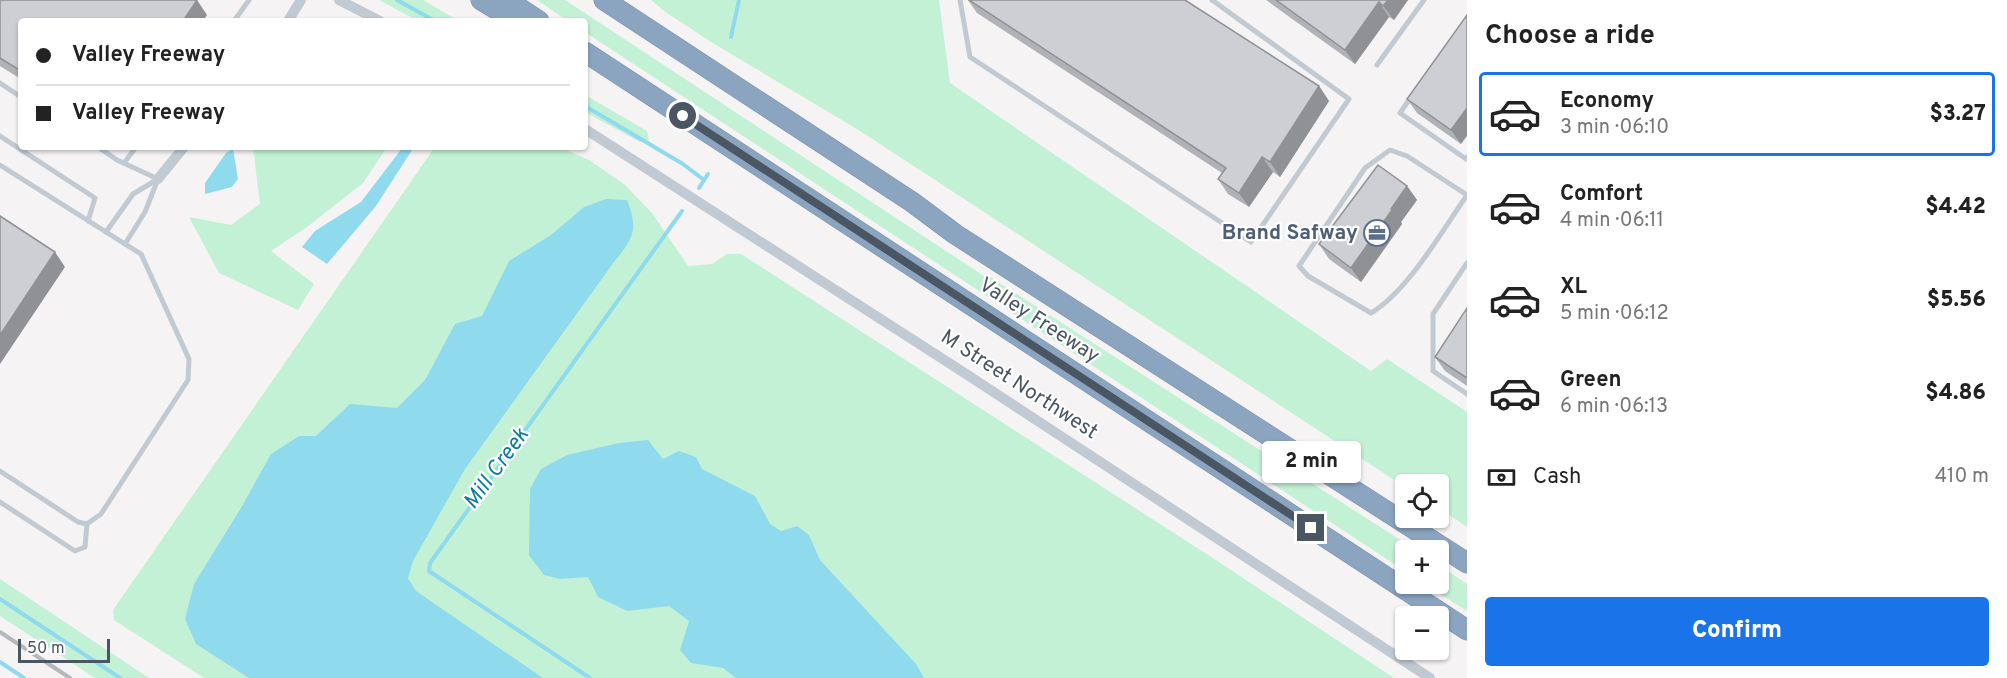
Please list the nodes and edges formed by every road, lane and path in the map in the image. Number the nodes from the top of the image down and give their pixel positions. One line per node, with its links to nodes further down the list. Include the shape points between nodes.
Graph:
1 (249, 0): 10 (lane)
2 (301, 0): 11 (street)
3 (339, 0): 12 (street)
4 (481, 0): 13 (highway)
5 (507, 0): 14 (highway)
6 (960, 0): 7 (lane, via 970,57 1251,242 1348,99)
7 (1212, 0)
8 (1424, 0): 17 (lane)
9 (606, 1): 42 (highway, Valley Freeway, via 955,234)
10 (236, 18)
11 (290, 18)
12 (374, 18)
13 (511, 18)
14 (534, 18)
15 (588, 53): 32 (highway, Valley Freeway)
16 (588, 65): 32 (highway)
17 (1377, 65)
18 (0, 83): 20 (lane)
19 (1413, 94): 28 (lane, via 1400,112)
20 (18, 95)
21 (588, 131): 44 (street, M Street Northwest)
22 (0, 136): 23 (lane)
23 (18, 148)
24 (21, 150): 34 (lane, via 95,198)
25 (103, 150): 29 (lane)
26 (134, 150): 29 (lane)
27 (182, 150): 31 (street)
28 (1467, 157)
29 (124, 163): 31 (lane)
30 (0, 165): 34 (lane)
31 (158, 179): 35 (lane, via 133,194); 36 (lane, via 145,212)
32 (800, 193): 43 (highway, Valley Freeway)
33 (1467, 195): 33 (lane, via 1403,286 1371,313 1308,276 1299,266 1365,168 1390,150 1407,156)
34 (88, 221): 35 (lane)
35 (106, 232): 36 (lane)
36 (125, 244): 41 (lane, via 141,254 189,359 190,371 188,380 101,514)
37 (1467, 263): 38 (lane, via 1433,314 1433,371)
38 (1467, 394)
39 (0, 471): 41 (lane)
40 (0, 502): 41 (lane, via 75,551 85,547)
41 (87, 524)
42 (1467, 563)
43 (1467, 630)
44 (1430, 678)

